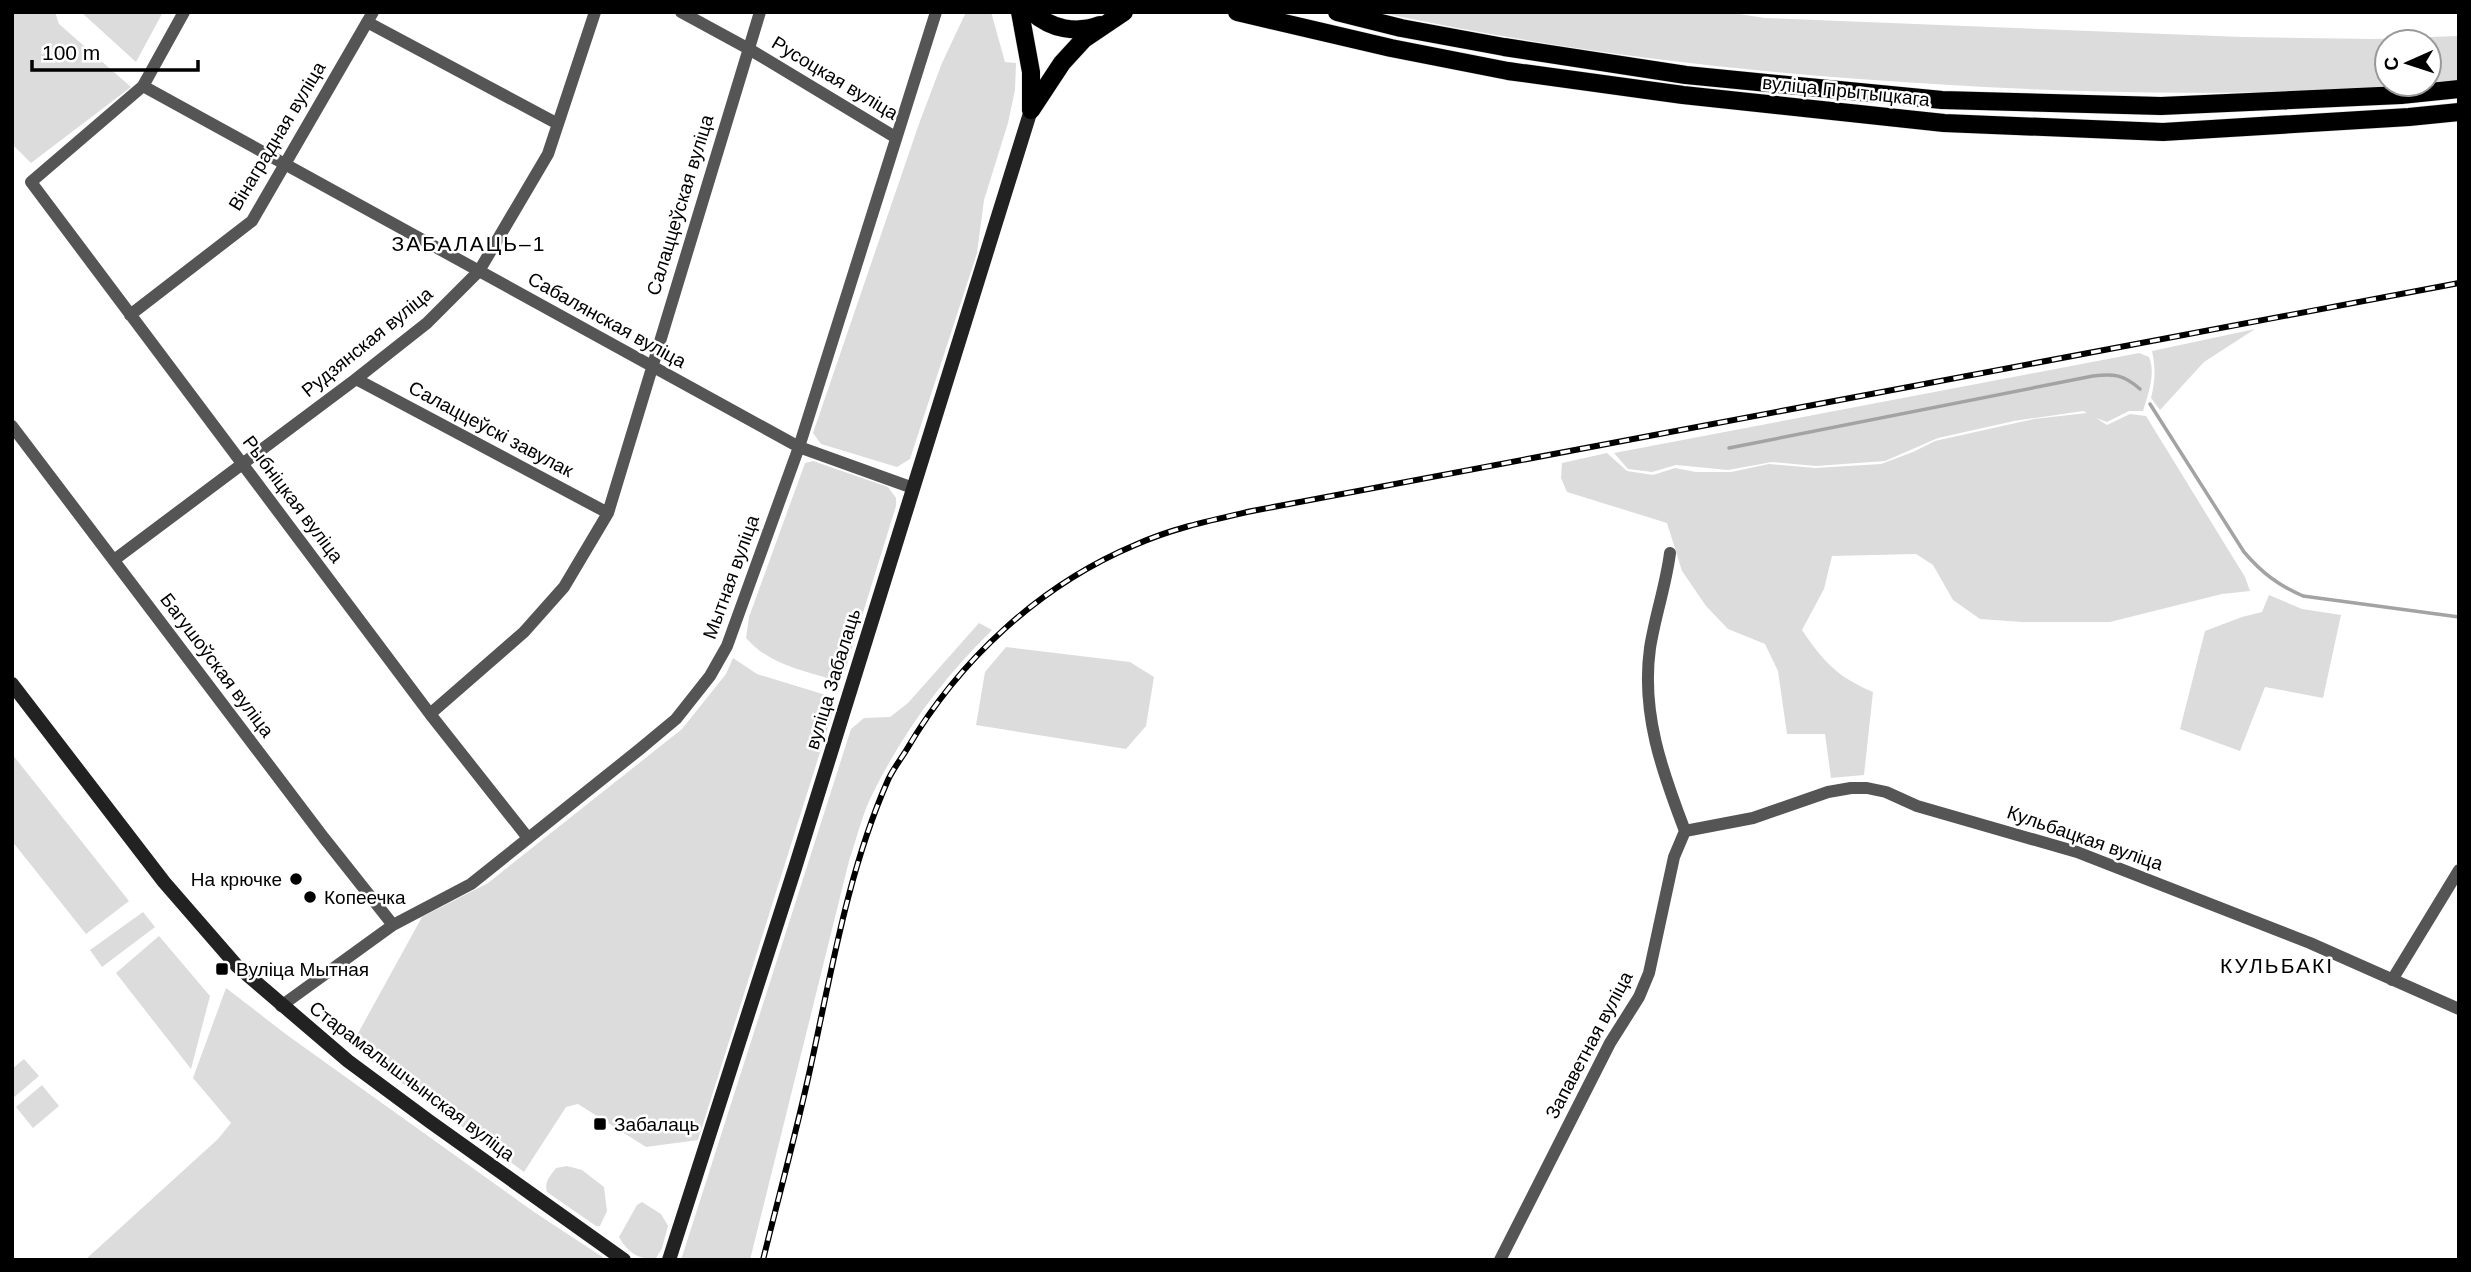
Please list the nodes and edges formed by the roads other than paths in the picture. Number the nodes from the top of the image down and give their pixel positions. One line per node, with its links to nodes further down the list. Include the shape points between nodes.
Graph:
1 (184, 12): 14 (street)
2 (595, 12): 18 (street, Рудзянская вуліца)
3 (681, 12): 13 (street, Русоцкая вуліца)
4 (760, 12): 13 (street, Салаццеўская вуліца)
5 (936, 12): 19 (street, Мытная вуліца)
6 (1020, 12): 16 (main road, via 1031,72)
7 (1032, 12): 12 (main road, via 1064,29 1089,29)
8 (1135, 12): 12 (main road)
9 (1237, 12): 17 (main road, вуліца Прытыцкага, via 1508,71 1944,123 2163,132)
10 (1337, 12): 15 (main road, вуліца Прытыцкага, via 1504,47 1686,75 1942,100 2161,106)
11 (370, 17): 18 (street); 20 (street, Вінаградная вуліца)
12 (1118, 17): 16 (main road, via 1084,39 1068,56)
13 (749, 49): 19 (street, Русоцкая вуліца); 23 (street, Салаццеўская вуліца)
14 (143, 86): 20 (street, Сабалянская вуліца); 22 (street, Рыбніцкая вуліца, via 31,181)
15 (2459, 89)
16 (1031, 110): 28 (street, вуліца Забалаць)
17 (2459, 112)
18 (558, 124): 21 (street, Рудзянская вуліца, via 548,153)
19 (895, 137): 26 (street, Мытная вуліца)
20 (285, 164): 21 (street, Сабалянская вуліца); 22 (street, Вінаградная вуліца, via 253,221)
21 (479, 271): 23 (street, Сабалянская вуліца); 24 (street, Рудзянская вуліца, via 427,323)
22 (130, 315): 27 (street, Рыбніцкая вуліца)
23 (651, 366): 26 (street, Сабалянская вуліца); 29 (street, Салаццеўская вуліца)
24 (356, 379): 27 (street, Рудзянская вуліца); 29 (street, Салаццеўскі завулак)
25 (12, 426): 31 (street, Багушоўская вуліца)
26 (799, 447): 28 (street, Сабалянская вуліца); 35 (street, Мытная вуліца, via 727,646 710,676 676,719)
27 (242, 464): 31 (street, Рудзянская вуліца); 33 (street, Рыбніцкая вуліца)
28 (913, 488): 42 (street, вуліца Забалаць)
29 (608, 513): 33 (street, Салаццеўская вуліца, via 564,587 524,632)
30 (1670, 553): 34 (street, via 1650,648 1648,697 1659,760)
31 (114, 560): 37 (street, Багушоўская вуліца)
32 (12, 684): 39 (street, Старамалышчынская вуліца, via 163,882 237,966)
33 (430, 714): 35 (street, Рыбніцкая вуліца)
34 (1685, 831): 38 (street, Кульбацкая вуліца, via 1753,818 1828,792 1867,788 1886,792 1917,806 2077,852); 43 (street, Запаветная вуліца, via 1674,857 1649,974 1639,998 1610,1043)
35 (528, 838): 37 (street, Мытная вуліца, via 471,884)
36 (2459, 870): 38 (street)
37 (393, 925): 39 (street, Мытная вуліца)
38 (2392, 980): 40 (street, Кульбацкая вуліца)
39 (281, 1006): 41 (street, Старамалышчынская вуліца, via 429,1121)
40 (2459, 1010)
41 (624, 1260)
42 (669, 1260)
43 (1500, 1260)

